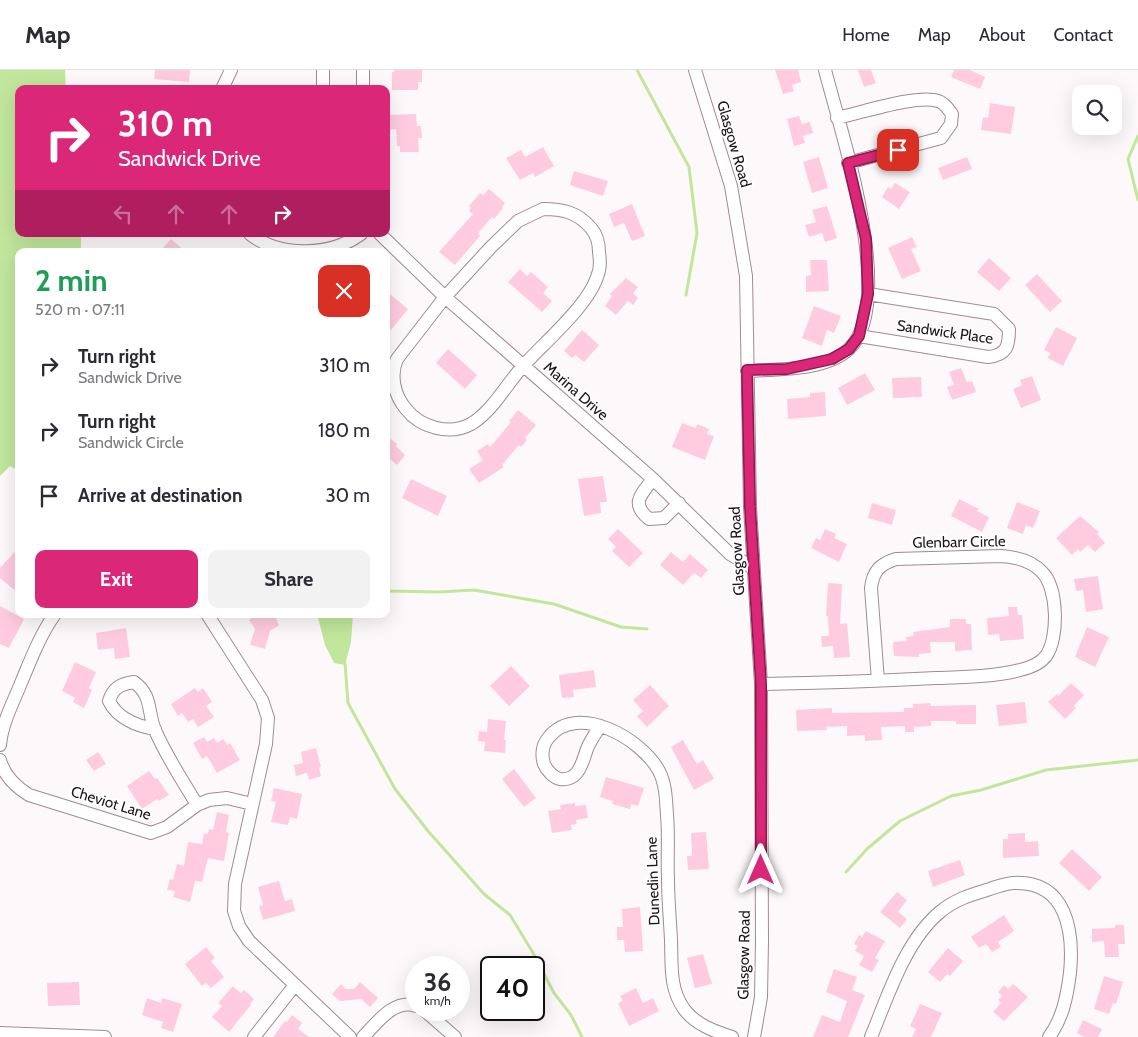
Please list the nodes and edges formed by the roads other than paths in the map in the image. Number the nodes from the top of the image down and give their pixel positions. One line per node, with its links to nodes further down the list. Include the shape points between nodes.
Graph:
1 (231, 70): 6 (street)
2 (323, 70): 7 (street)
3 (363, 70): 8 (street)
4 (695, 70): 20 (street, Glasgow Road, via 731,186 746,276)
5 (825, 70): 9 (street)
6 (224, 85)
7 (324, 85)
8 (363, 85)
9 (837, 118): 10 (street); 10 (street, via 916,100 939,101 952,114 951,124 941,138)
10 (848, 163): 16 (street, via 866,239)
11 (255, 237): 14 (street)
12 (356, 237): 15 (street, via 340,246)
13 (383, 237): 17 (street, Marina Drive)
14 (279, 248)
15 (326, 248)
16 (868, 294): 18 (street); 18 (street, Sandwick Place, via 994,314 1009,329 1009,341 1005,351 988,357)
17 (445, 297): 19 (street, Marina Drive); 19 (street, via 402,350 393,369 400,400 419,421 436,428 454,429 470,424); 19 (street, via 518,221 544,209 568,210 584,220 596,233 599,245 600,265 593,288)
18 (859, 336): 20 (street, via 849,349 832,359 787,369)
19 (523, 366): 21 (street, Marina Drive)
20 (747, 370): 23 (street, Glasgow Road)
21 (654, 479): 22 (street, Marina Drive); 22 (street, via 638,502 643,514 649,519 664,518)
22 (679, 503): 23 (street, Marina Drive, via 730,554)
23 (753, 568): 27 (street, Glasgow Road)
24 (52, 618): 30 (street, via 18,689)
25 (210, 618): 32 (street, via 262,700 268,718 266,744)
26 (878, 681): 26 (street, Glenbarr Circle, via 998,675 1032,666 1045,657 1054,633 1049,581 1035,566 1016,557 885,562 877,568 871,588); 27 (street, Glenbarr Circle)
27 (761, 684): 44 (street, Glasgow Road, via 762,960 761,997)
28 (600, 726): 28 (street, Dunedin Lane, via 594,723 561,725 543,744 542,757 546,769 556,778 568,779 577,774); 43 (street, Dunedin Lane, via 637,744 660,772 667,819 672,980 676,996 695,1020 706,1028)
29 (155, 729): 33 (street)
30 (0, 745)
31 (0, 760): 33 (street, Cheviot Lane, via 17,787 29,795 151,833 167,827)
32 (252, 804): 33 (street, Cheviot Lane, via 227,798); 34 (street, via 236,884 234,911 249,941)
33 (197, 805)
34 (295, 986): 39 (street); 40 (street)
35 (405, 1004): 41 (street, via 393,1009)
36 (437, 1021): 42 (street)
37 (0, 1033): 38 (street)
38 (105, 1037)
39 (254, 1037)
40 (350, 1037)
41 (363, 1037)
42 (455, 1037)
43 (732, 1037)
44 (754, 1037)
45 (871, 1037): 46 (street, via 904,961 939,912 962,898 1010,883 1043,890 1061,905 1067,916 1071,939 1068,990 1062,1015)
46 (1049, 1037)

